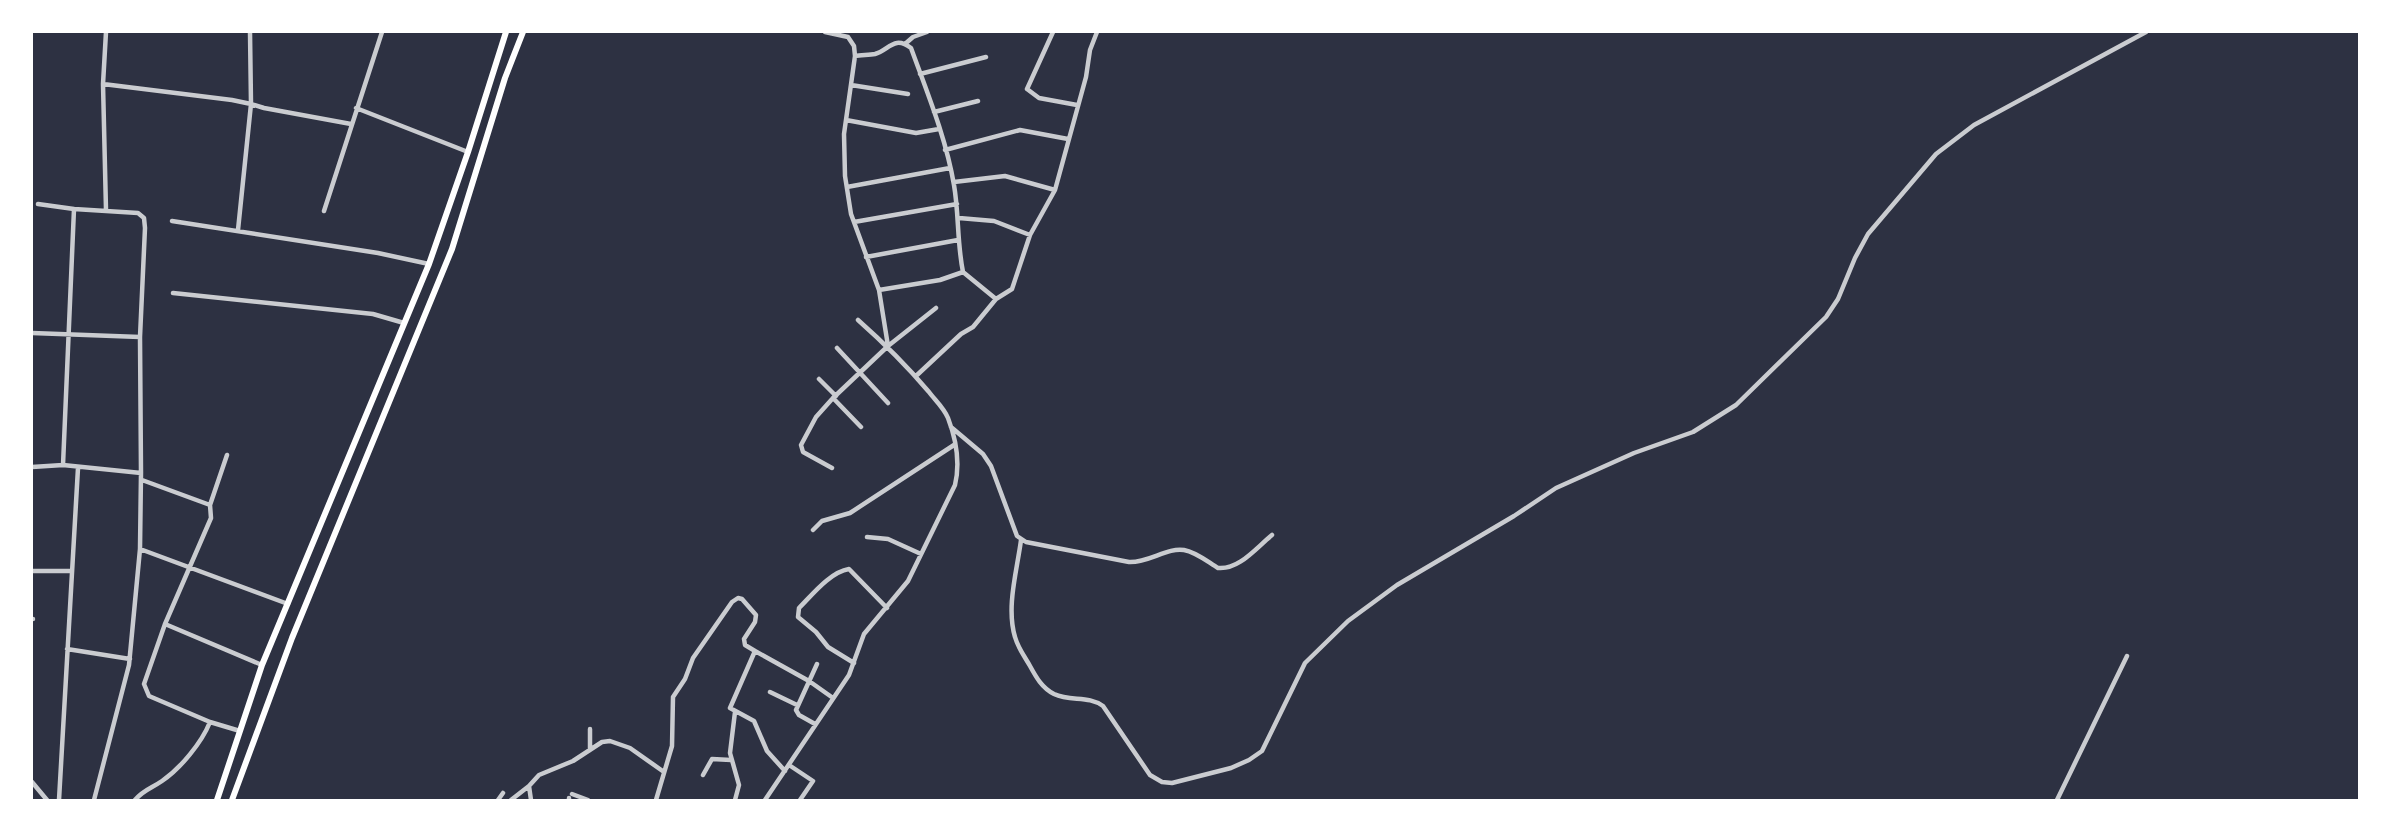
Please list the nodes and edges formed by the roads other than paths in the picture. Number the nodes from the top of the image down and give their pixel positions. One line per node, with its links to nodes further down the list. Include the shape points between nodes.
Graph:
1 (105, 32): 16 (street)
2 (250, 32): 20 (street)
3 (382, 32): 22 (street)
4 (506, 32): 29 (main road)
5 (523, 32): 118 (main road, via 452,249 292,639)
6 (825, 32): 11 (street)
7 (927, 32): 12 (street)
8 (1053, 32): 21 (street, via 1027,89 1040,98)
9 (1097, 32): 21 (street)
10 (2146, 32): 78 (street, via 1974,125 1936,154 1868,234 1826,317 1736,405 1693,432 1606,464 1556,488 1397,585 1348,621 1305,663 1266,746 1241,764 1172,783 1162,782 1150,775 1103,706 1092,700 1053,694 1044,687 1018,645 1012,625)
11 (847, 34): 13 (street)
12 (903, 44): 13 (street, via 892,43 876,54); 15 (street, via 911,48)
13 (855, 56): 17 (street)
14 (986, 57): 15 (street)
15 (920, 74): 23 (street)
16 (103, 84): 20 (street); 37 (street)
17 (851, 85): 18 (street); 24 (street)
18 (908, 94)
19 (978, 101): 23 (street)
20 (251, 104): 25 (street); 42 (street)
21 (1077, 105): 27 (street)
22 (356, 108): 25 (street); 29 (street)
23 (934, 112): 26 (street)
24 (846, 120): 26 (street, via 916,133); 32 (street)
25 (351, 124): 38 (street)
26 (937, 129): 28 (street)
27 (1068, 139): 28 (street, via 1020,130); 33 (street)
28 (945, 150): 30 (street)
29 (468, 152): 46 (main road)
30 (948, 168): 31 (street); 32 (street)
31 (954, 182): 33 (street, via 1005,176); 35 (street)
32 (847, 187): 41 (street)
33 (1055, 190): 43 (street)
34 (38, 204): 36 (street)
35 (955, 204): 39 (street); 41 (street)
36 (74, 209): 37 (street); 55 (street)
37 (106, 210): 56 (street, via 138,213 144,218)
38 (324, 211)
39 (959, 218): 43 (street, via 994,221); 44 (street)
40 (172, 221): 42 (street)
41 (854, 222): 45 (street)
42 (238, 230): 46 (street)
43 (1030, 235): 50 (street, via 1012,289)
44 (958, 240): 45 (street); 47 (street)
45 (866, 257): 48 (street)
46 (429, 264): 53 (main road)
47 (963, 273): 48 (street); 50 (street)
48 (879, 290): 57 (street)
49 (173, 292): 53 (street, via 373,314)
50 (996, 299): 60 (street, via 973,327)
51 (936, 308): 57 (street)
52 (858, 320): 57 (street)
53 (404, 323): 84 (main road)
54 (32, 333): 55 (street)
55 (69, 334): 56 (street); 68 (street)
56 (141, 337): 72 (street)
57 (888, 346): 59 (street); 60 (street)
58 (837, 348): 59 (street)
59 (859, 372): 62 (street); 63 (street)
60 (916, 376): 65 (street, via 945,411)
61 (819, 379): 62 (street)
62 (834, 397): 64 (street); 71 (street, via 816,417 801,445 803,452)
63 (888, 402)
64 (861, 427)
65 (951, 427): 66 (street); 78 (street, via 983,454)
66 (954, 445): 75 (street, via 850,513 822,521); 80 (street, via 958,463 955,485)
67 (228, 455): 74 (street)
68 (63, 465): 69 (street); 70 (street)
69 (32, 467)
70 (78, 468): 72 (street); 83 (street)
71 (832, 468)
72 (141, 473): 73 (street)
73 (142, 480): 74 (street); 79 (street)
74 (210, 505): 81 (street, via 211,518)
75 (813, 530)
76 (1272, 535): 78 (street, via 1235,566 1223,569 1185,550 1144,562 1129,562)
77 (867, 537): 80 (street, via 888,538)
78 (1021, 540)
79 (140, 549): 81 (street); 90 (street)
80 (921, 554): 85 (street, via 908,581)
81 (189, 568): 84 (street); 86 (street)
82 (32, 571): 83 (street)
83 (71, 571): 87 (street)
84 (288, 604): 93 (main road)
85 (887, 608): 91 (street, via 864,634); 91 (street, via 849,569 836,574 799,608 798,616 825,644)
86 (165, 624): 93 (street); 99 (street, via 145,678 145,690 149,696)
87 (67, 649): 90 (street); 114 (street)
88 (755, 651): 94 (street); 98 (street, via 731,703); 107 (street, via 744,639 756,615 742,599 734,599 693,658 673,697 672,746)
89 (2127, 656): 127 (street)
90 (130, 659): 115 (street)
91 (854, 663): 96 (street)
92 (817, 664): 94 (street)
93 (262, 665): 102 (main road)
94 (809, 681): 96 (street); 97 (street)
95 (770, 692): 97 (street)
96 (833, 698): 100 (street)
97 (797, 705): 100 (street, via 797,712)
98 (735, 712): 104 (street); 106 (street, via 754,721 767,751)
99 (210, 722): 102 (street); 116 (street, via 202,740 171,773 141,792)
100 (815, 724): 105 (street)
101 (590, 729): 103 (street)
102 (240, 731): 117 (main road)
103 (590, 749): 107 (street, via 602,742 619,743); 110 (street, via 573,761 538,775)
104 (731, 760): 108 (street, via 712,759); 124 (street, via 739,785)
105 (789, 765): 106 (street); 126 (street, via 813,781)
106 (785, 771): 125 (street)
107 (664, 772): 123 (street)
108 (703, 775)
109 (32, 782): 113 (street)
110 (530, 786): 120 (street); 121 (street)
111 (503, 793): 119 (street)
112 (570, 797): 122 (street)
113 (47, 801)
114 (59, 801)
115 (94, 801)
116 (135, 801)
117 (217, 801)
118 (232, 801)
119 (498, 801)
120 (511, 801)
121 (531, 801)
122 (588, 801)
123 (656, 801)
124 (735, 801)
125 (765, 801)
126 (800, 801)
127 (2057, 801)

